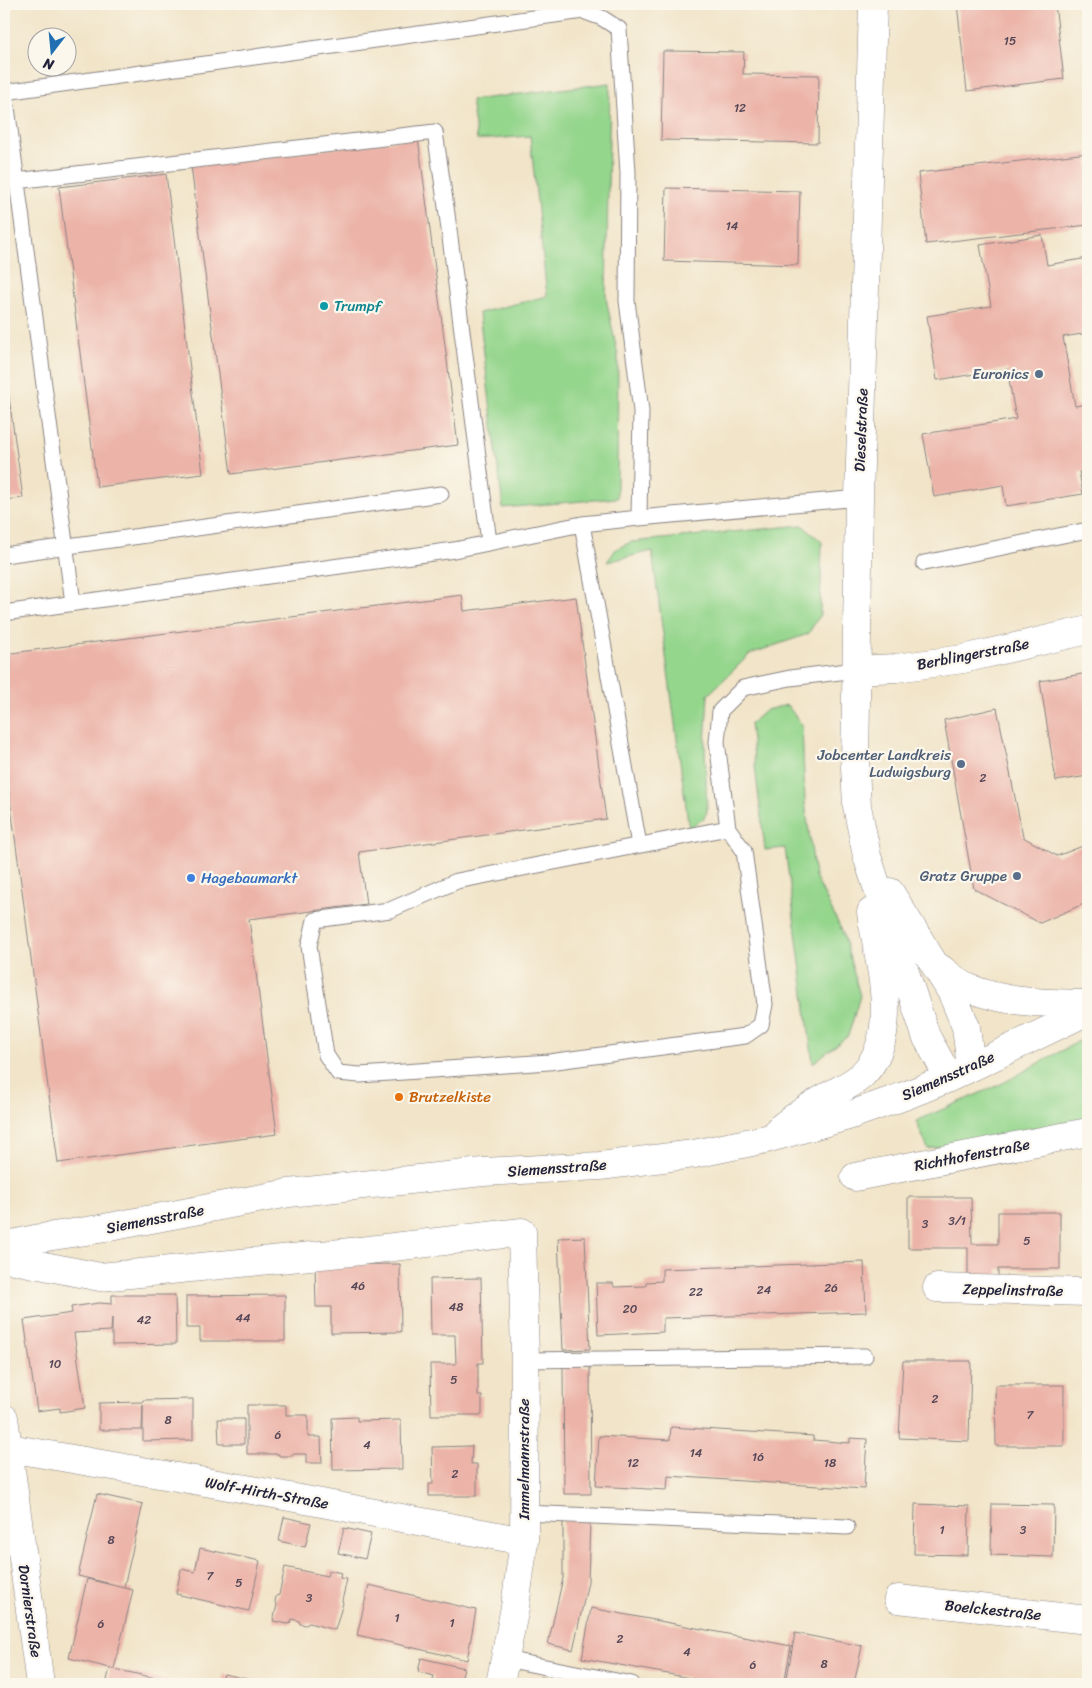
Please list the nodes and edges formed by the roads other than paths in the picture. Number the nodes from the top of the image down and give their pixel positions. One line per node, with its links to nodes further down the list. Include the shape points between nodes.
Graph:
1 (873, 4): 5 (street, Dieselstraße)
2 (4, 92): 3 (lane); 6 (lane, via 583,11 602,18 618,29 628,173 627,301 641,411)
3 (16, 181): 9 (lane, via 434,132 448,214); 10 (lane)
4 (441, 494): 10 (lane)
5 (859, 498): 6 (lane); 16 (street, Dieselstraße)
6 (639, 518): 7 (lane)
7 (582, 524): 9 (lane); 18 (lane)
8 (1088, 530): 12 (lane)
9 (489, 542): 13 (lane, via 454,550)
10 (65, 546): 11 (lane); 13 (lane)
11 (4, 555)
12 (924, 563)
13 (73, 603): 14 (lane)
14 (4, 613)
15 (1088, 630): 16 (street, Berblingerstraße, via 963,658)
16 (856, 670): 17 (lane, via 743,688 720,711 717,742); 19 (street, Dieselstraße, via 857,806)
17 (728, 828): 18 (lane); 18 (lane, via 744,851 765,1004 762,1025 746,1036 549,1062 360,1075 338,1073 326,1055 309,946 315,920 390,910 457,881)
18 (639, 845)
19 (867, 856): 20 (street); 23 (street, via 926,1036); 25 (street, via 868,891 884,986 885,1019 878,1053 862,1075 804,1110)
20 (934, 964): 21 (street, via 968,988 991,995 1019,1002); 23 (street, via 952,993 966,1027)
21 (1088, 1004)
22 (1088, 1011): 23 (street, Siemensstraße)
23 (960, 1072): 25 (street, Siemensstraße, via 848,1116)
24 (1088, 1132): 26 (street, Richthofenstraße)
25 (766, 1138): 27 (street, Siemensstraße, via 694,1154 600,1166 483,1172 289,1193)
26 (855, 1177)
27 (4, 1246)
28 (4, 1258): 32 (street, Immelmannstraße, via 100,1277 522,1232)
29 (937, 1288): 30 (street, Zeppelinstraße)
30 (1088, 1292)
31 (865, 1356): 32 (lane)
32 (525, 1360): 35 (street, Immelmannstraße)
33 (4, 1418): 34 (street, Dornierstraße)
34 (9, 1448): 37 (street, Wolf-Hirth-Straße); 41 (street, Dornierstraße)
35 (524, 1512): 36 (lane); 37 (street, Immelmannstraße)
36 (846, 1527)
37 (524, 1541): 40 (street, Immelmannstraße)
38 (898, 1599): 39 (street, Boelckestraße)
39 (1088, 1620)
40 (502, 1672): 42 (lane)
41 (40, 1684)
42 (632, 1684)

